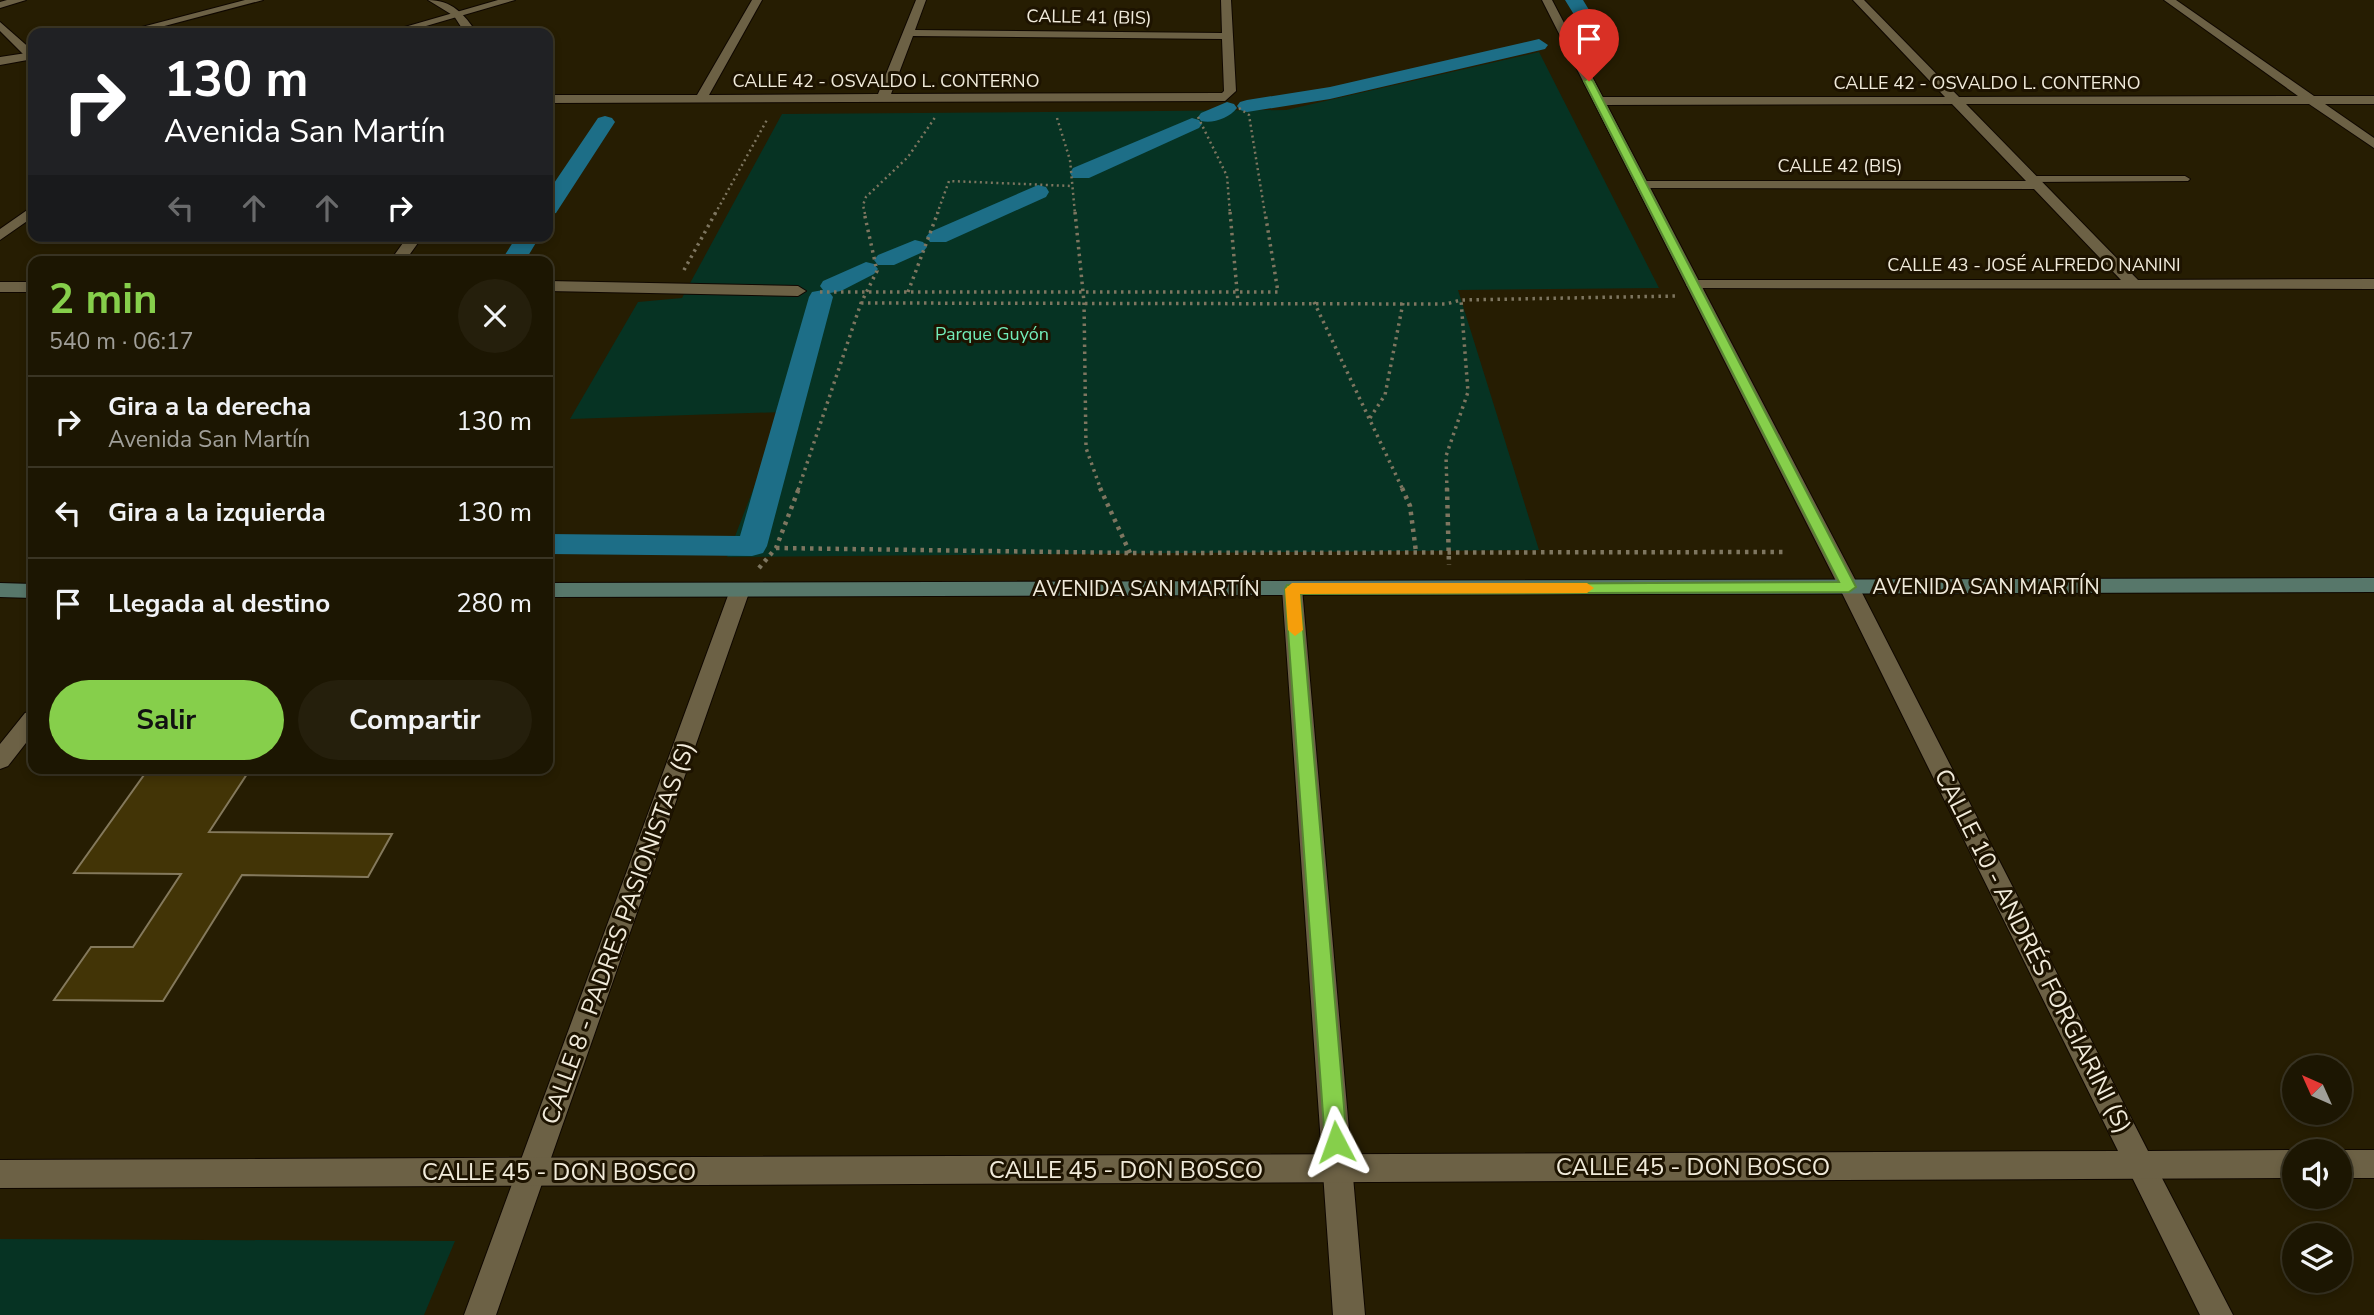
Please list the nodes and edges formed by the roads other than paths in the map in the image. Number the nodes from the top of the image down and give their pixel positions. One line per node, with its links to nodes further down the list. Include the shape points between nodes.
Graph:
1 (21, 0): 11 (street)
2 (258, 0): 14 (street)
3 (433, 0): 12 (street)
4 (510, 0): 12 (street)
5 (757, 0): 22 (street)
6 (921, 0): 17 (street)
7 (1226, 0): 18 (street)
8 (1547, 0): 28 (street, CALLE 10 - ANDRÉS FORGIARINI (S))
9 (1858, 0): 25 (street)
10 (2169, 0): 26 (street)
11 (0, 5)
12 (458, 14): 15 (street); 16 (street)
13 (0, 25): 19 (street)
14 (145, 28)
15 (408, 28)
16 (468, 28)
17 (908, 33): 18 (street, CALLE 41 (BIS)); 23 (street)
18 (1228, 36): 23 (street, CALLE 42 - OSVALDO L. CONTERNO, via 1230,92 1225,97)
19 (28, 52)
20 (28, 58): 21 (street)
21 (0, 61)
22 (701, 98): 23 (street, CALLE 42 - OSVALDO L. CONTERNO); 24 (street, CALLE 42 - OSVALDO L. CONTERNO)
23 (883, 98)
24 (553, 99)
25 (1956, 100): 26 (street, CALLE 42 - OSVALDO L. CONTERNO); 28 (street, CALLE 42 - OSVALDO L. CONTERNO); 31 (street)
26 (2312, 100): 27 (street, CALLE 42 - OSVALDO L. CONTERNO); 29 (street)
27 (2374, 100)
28 (1599, 101): 32 (street, CALLE 10 - ANDRÉS FORGIARINI (S))
29 (2374, 144)
30 (2185, 179): 31 (lane)
31 (2035, 182): 32 (street, CALLE 42 (BIS)); 38 (street)
32 (1642, 185): 42 (street, CALLE 10 - ANDRÉS FORGIARINI (S))
33 (28, 214): 34 (street)
34 (0, 236)
35 (411, 242): 36 (street)
36 (401, 256)
37 (2374, 284): 38 (street, CALLE 43 - JOSÉ ALFREDO NANINI)
38 (2134, 285): 42 (street, CALLE 43 - JOSÉ ALFREDO NANINI)
39 (553, 286): 43 (street)
40 (0, 287): 41 (street)
41 (28, 287)
42 (1697, 290): 45 (street, CALLE 10 - ANDRÉS FORGIARINI (S))
43 (798, 292)
44 (2374, 585): 45 (main road, AVENIDA SAN MARTÍN)
45 (1849, 587): 46 (main road, AVENIDA SAN MARTÍN); 56 (street, CALLE 10 - ANDRÉS FORGIARINI (S))
46 (1292, 589): 50 (main road, AVENIDA SAN MARTÍN); 57 (street)
47 (0, 590): 48 (main road)
48 (28, 590)
49 (553, 590): 50 (main road, AVENIDA SAN MARTÍN)
50 (740, 590): 58 (street, CALLE 8 - PADRES PASIONISTAS (S))
51 (28, 725): 52 (street)
52 (0, 760)
53 (2282, 1164): 56 (street, CALLE 45 - DON BOSCO)
54 (2352, 1164): 55 (street)
55 (2374, 1164)
56 (2140, 1165): 57 (street, CALLE 45 - DON BOSCO); 62 (street, CALLE 10 - ANDRÉS FORGIARINI (S))
57 (1338, 1170): 58 (street, CALLE 45 - DON BOSCO); 61 (street)
58 (533, 1172): 59 (street, CALLE 45 - DON BOSCO); 60 (street, CALLE 8 - PADRES PASIONISTAS (S))
59 (0, 1174)
60 (480, 1315)
61 (1349, 1315)
62 (2217, 1315)

